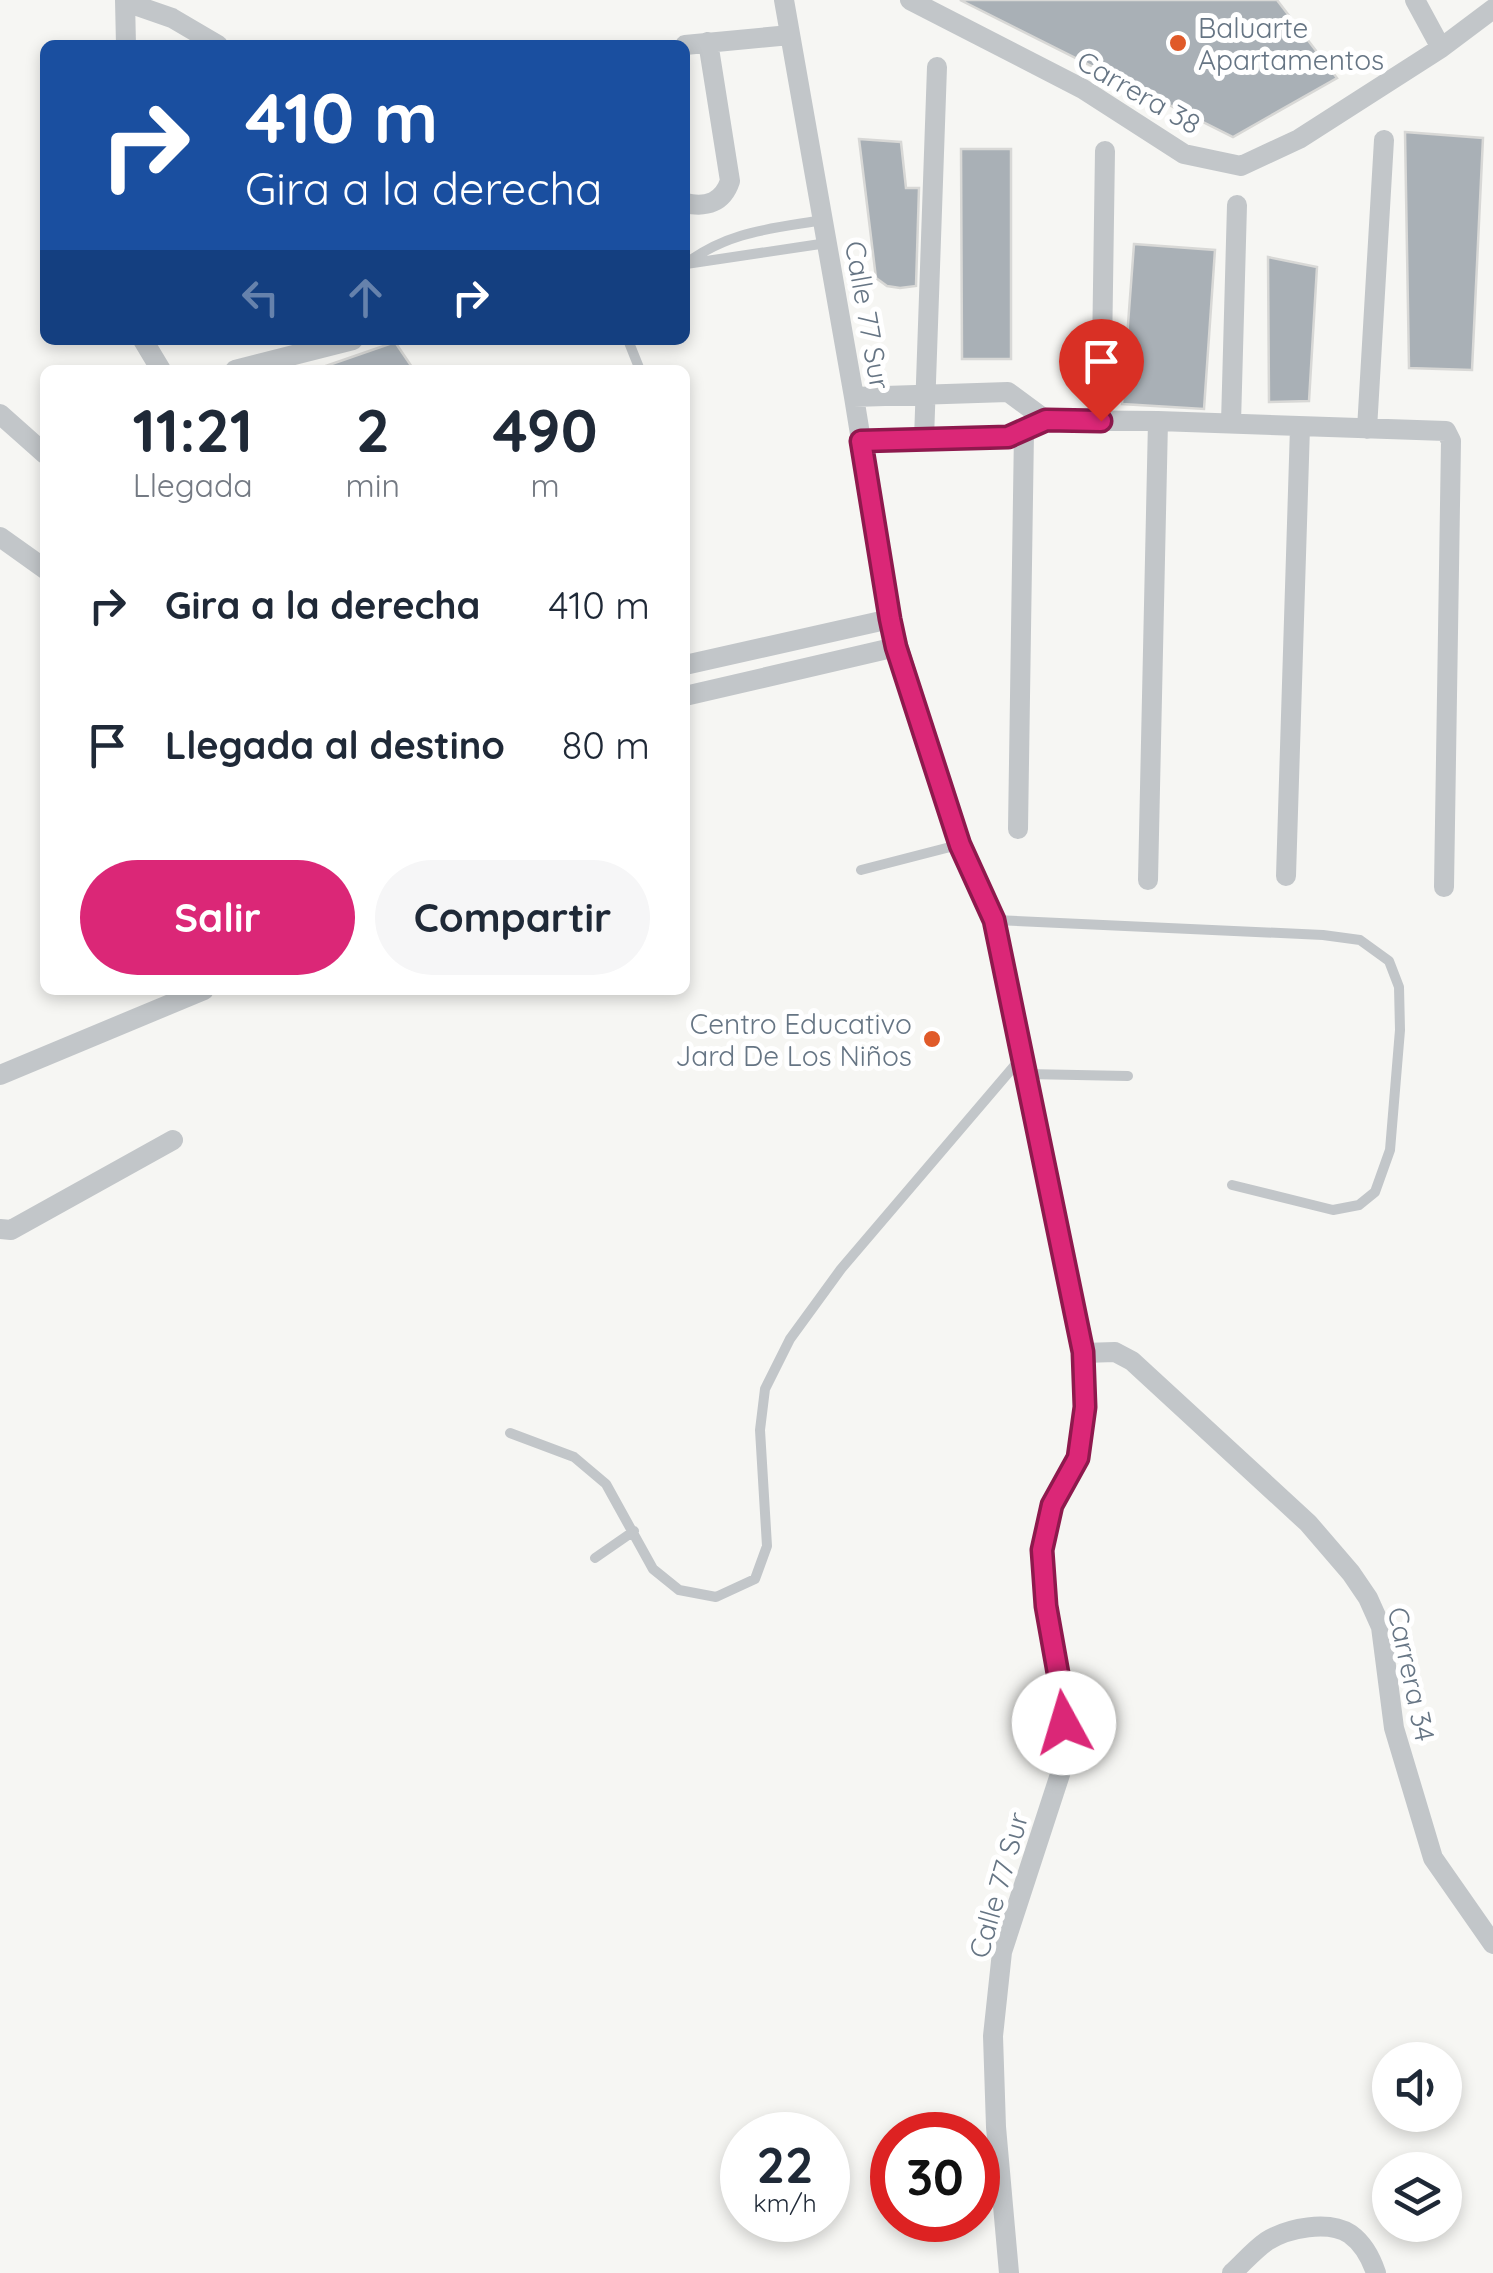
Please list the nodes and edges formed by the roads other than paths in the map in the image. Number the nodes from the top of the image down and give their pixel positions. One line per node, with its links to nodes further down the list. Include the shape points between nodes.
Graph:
1 (784, 0): 6 (street, Calle 77 Sur)
2 (910, 0): 11 (street, Carrera 38, via 1083,90 1184,154 1241,166 1299,139)
3 (1415, 0): 11 (street)
4 (125, 1): 7 (street); 8 (street)
5 (1493, 9): 11 (street, Carrera 38)
6 (790, 34): 9 (street); 17 (street, Calle 77 Sur)
7 (126, 40)
8 (209, 40)
9 (708, 42): 10 (street); 15 (street, via 730,181 714,202)
10 (690, 44)
11 (1441, 48)
12 (936, 66): 23 (street)
13 (1384, 140): 31 (street)
14 (1105, 151): 27 (street)
15 (690, 204)
16 (1237, 206): 29 (street)
17 (823, 220): 18 (street, Calle 77 Sur); 19 (lane, via 722,240)
18 (827, 242): 20 (lane); 24 (street, Calle 77 Sur)
19 (690, 261)
20 (690, 263)
21 (333, 345): 22 (street)
22 (255, 365)
23 (925, 394): 24 (street); 26 (street, via 1008,392); 33 (street)
24 (854, 397): 34 (street, Calle 77 Sur)
25 (0, 414): 35 (street)
26 (1046, 420): 27 (street); 32 (street)
27 (1101, 421): 28 (street)
28 (1158, 421): 29 (street); 46 (street)
29 (1231, 424): 30 (street)
30 (1300, 427): 31 (street); 45 (street)
31 (1367, 428): 47 (street, via 1446,431 1452,441)
32 (1024, 432): 33 (street); 42 (street)
33 (924, 439): 34 (street)
34 (861, 441): 38 (street, Calle 77 Sur)
35 (40, 450)
36 (0, 538): 37 (street)
37 (40, 566)
38 (890, 619): 39 (street, Calle 77 Sur); 40 (street)
39 (896, 647): 41 (street); 43 (street, Calle 77 Sur)
40 (690, 665)
41 (690, 695)
42 (1018, 829)
43 (960, 845): 44 (lane); 48 (street, Calle 77 Sur)
44 (861, 870)
45 (1286, 876)
46 (1148, 880)
47 (1444, 887)
48 (994, 920): 50 (street, Calle 77 Sur); 54 (lane, via 1324,934 1360,940 1389,961 1400,1030 1390,1150 1375,1192 1359,1205 1333,1210)
49 (192, 995): 51 (street)
50 (1024, 1066): 52 (lane); 56 (street, Calle 77 Sur); 58 (lane, via 841,1269 790,1339 765,1389 760,1430 768,1546 755,1579 716,1597 679,1590 653,1570)
51 (0, 1076)
52 (1128, 1076)
53 (173, 1140): 55 (street, via 10,1230)
54 (1232, 1185)
55 (0, 1229)
56 (1083, 1352): 60 (street, Carrera 34, via 1115,1352 1132,1360 1274,1490 1352,1573 1380,1627 1394,1728 1433,1858); 61 (street, Calle 77 Sur, via 1078,1458 1052,1505 1042,1550 1066,1756 1002,1952 993,2036)
57 (510, 1433): 58 (lane, via 574,1457 606,1484)
58 (634, 1531): 59 (lane)
59 (596, 1558)
60 (1493, 1944)
61 (1009, 2273)
62 (1232, 2273): 63 (street, via 1266,2242 1320,2226 1349,2233)
63 (1376, 2273)

